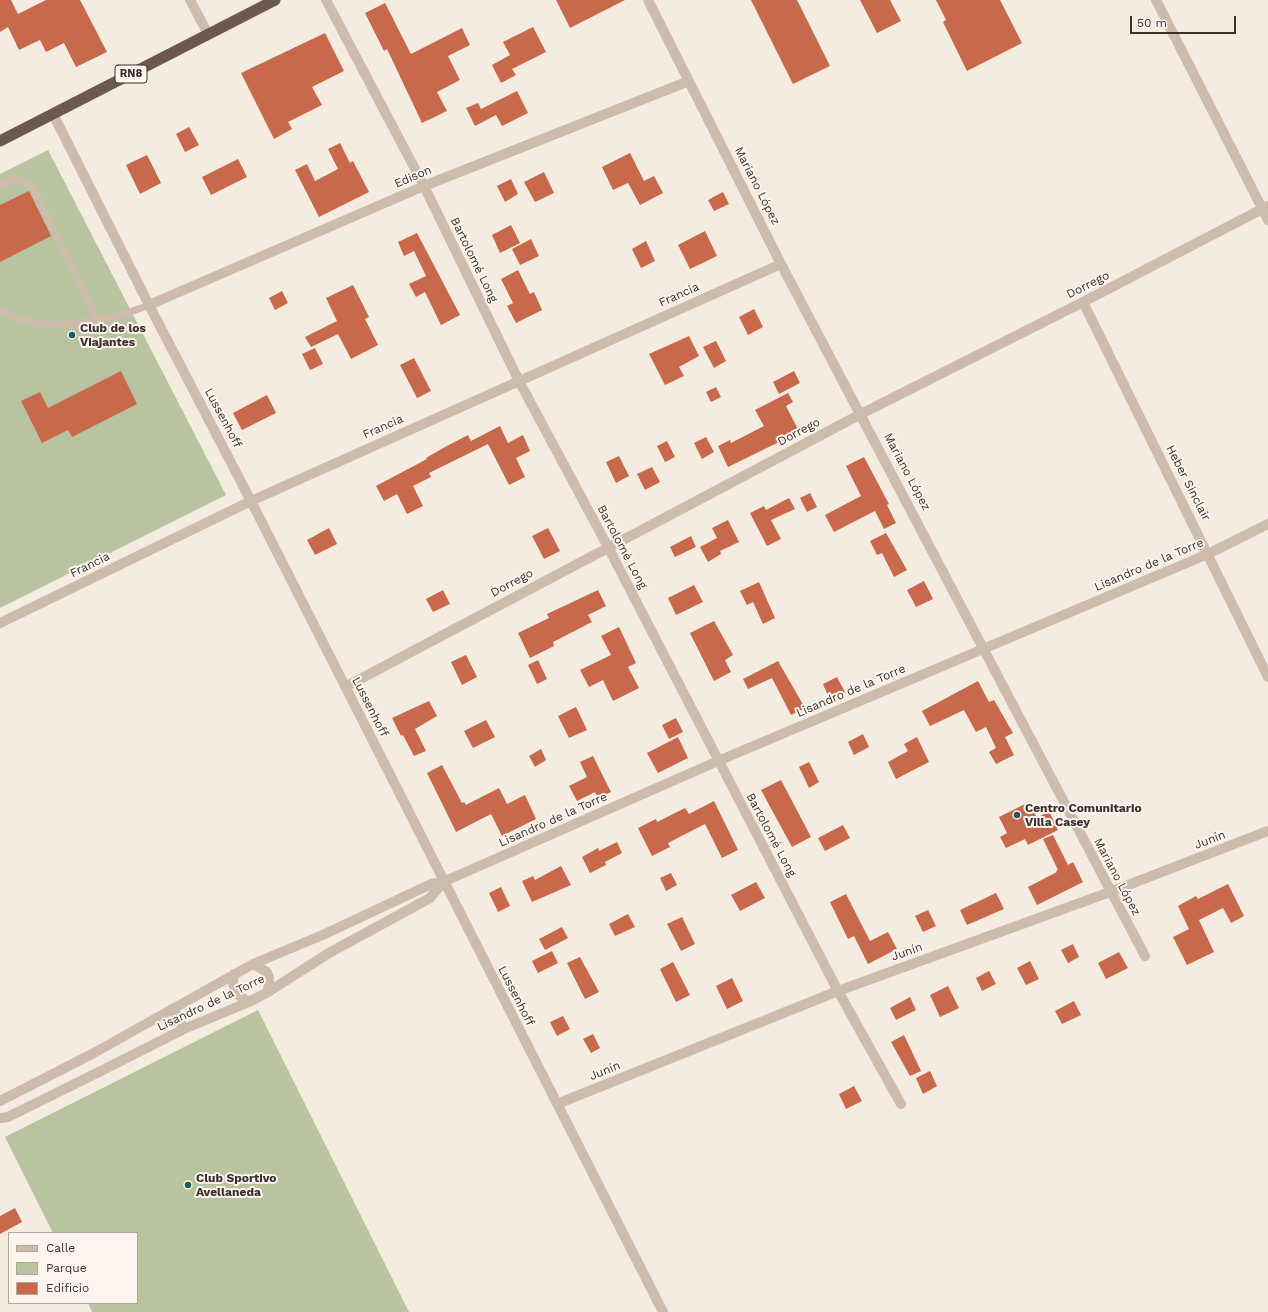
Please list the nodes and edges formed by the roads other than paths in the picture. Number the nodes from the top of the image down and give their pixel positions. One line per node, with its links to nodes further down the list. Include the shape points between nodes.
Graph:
1 (190, 0): 6 (street)
2 (275, 0): 6 (highway, RN8)
3 (326, 0): 11 (street, Bartolomé Long)
4 (648, 0): 7 (street, Mariano López)
5 (1156, 0): 12 (street)
6 (208, 34): 8 (highway, RN8)
7 (690, 81): 11 (street, Edison); 14 (street, Mariano López)
8 (53, 114): 9 (highway, RN8); 16 (street, Lussenhoff)
9 (0, 141)
10 (0, 186): 18 (lane, via 16,178 33,188)
11 (424, 186): 16 (street, Edison); 19 (street, Bartolomé Long)
12 (1265, 207): 13 (street); 15 (street, Dorrego)
13 (1268, 220)
14 (781, 264): 19 (street, Francia); 20 (street, Mariano López)
15 (1082, 302): 20 (street, Dorrego); 24 (street, Heber Sinclair)
16 (149, 305): 18 (lane, via 117,317); 21 (street, Lussenhoff)
17 (0, 311): 18 (lane, via 36,324 64,325)
18 (98, 320)
19 (519, 381): 21 (street, Francia); 23 (street, Bartolomé Long)
20 (862, 414): 23 (street, Dorrego); 26 (street, Mariano López)
21 (251, 501): 25 (street, Francia); 28 (street, Lussenhoff)
22 (1268, 524): 24 (street, Lisandro de la Torre)
23 (608, 546): 28 (street, Dorrego); 29 (street, Bartolomé Long)
24 (1208, 554): 26 (street, Lisandro de la Torre); 27 (street, Heber Sinclair)
25 (0, 623)
26 (984, 649): 29 (street, Lisandro de la Torre); 32 (street, Mariano López)
27 (1268, 677)
28 (345, 687): 31 (street, Lussenhoff)
29 (718, 761): 31 (street, Lisandro de la Torre); 36 (street, Bartolomé Long)
30 (1268, 831): 32 (street, Junín)
31 (443, 882): 34 (street, Lisandro de la Torre, via 431,884 325,934); 37 (street, Lisandro de la Torre, via 430,898 329,953); 44 (street, Lussenhoff)
32 (1110, 892): 33 (street, Mariano López); 36 (street, Junín)
33 (1145, 956)
34 (253, 964): 35 (street, Lisandro de la Torre); 37 (street, via 267,972)
35 (234, 974): 38 (street, via 235,990); 39 (street, Lisandro de la Torre)
36 (838, 991): 44 (street, Junín); 45 (street, Bartolomé Long)
37 (268, 992): 38 (street, Lisandro de la Torre)
38 (249, 1002): 40 (street, Lisandro de la Torre)
39 (174, 1010): 40 (street); 41 (street, Lisandro de la Torre)
40 (184, 1029): 42 (street, Lisandro de la Torre)
41 (92, 1054): 42 (street); 43 (street, Lisandro de la Torre)
42 (101, 1071): 46 (street, Lisandro de la Torre, via 8,1117)
43 (0, 1101)
44 (557, 1104): 47 (street, Lussenhoff)
45 (901, 1104)
46 (0, 1118)
47 (663, 1312)

